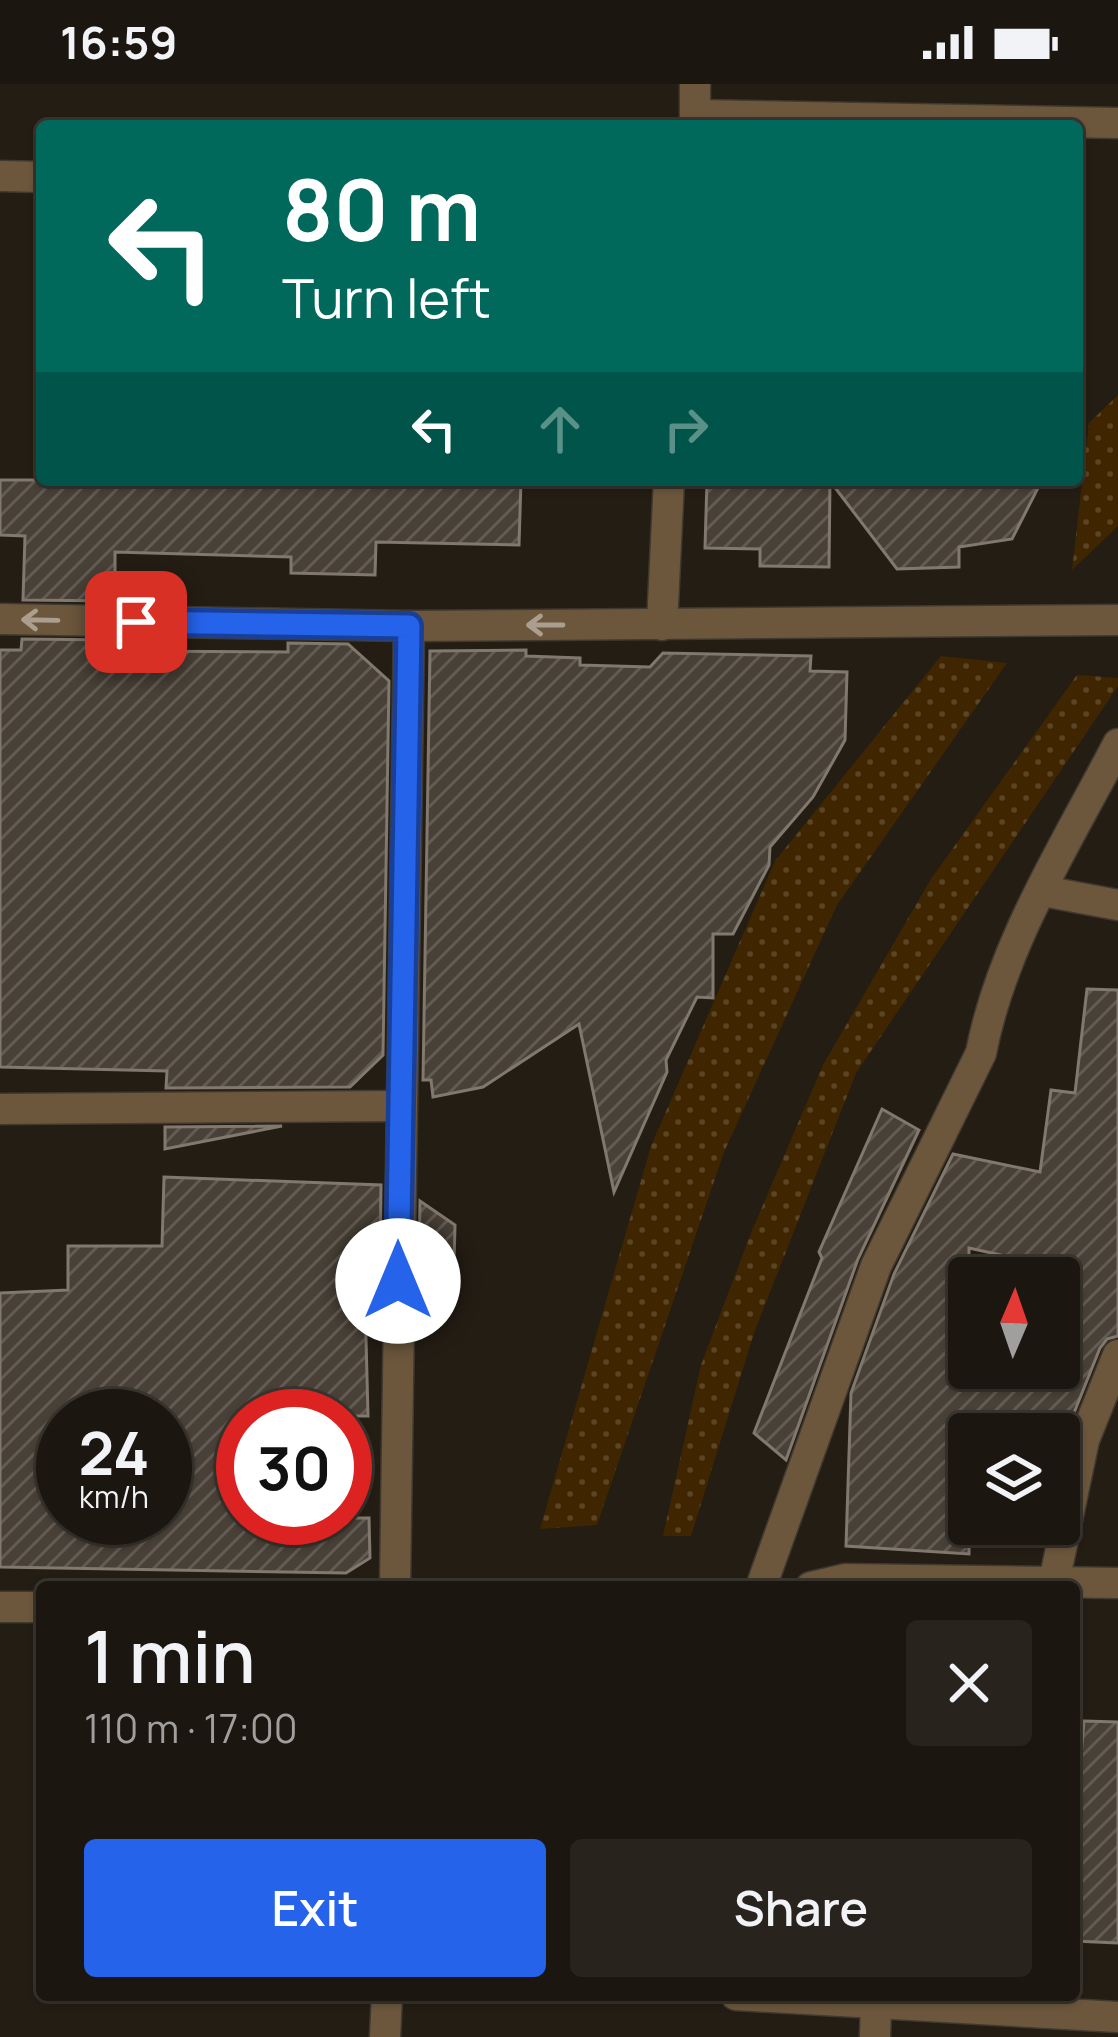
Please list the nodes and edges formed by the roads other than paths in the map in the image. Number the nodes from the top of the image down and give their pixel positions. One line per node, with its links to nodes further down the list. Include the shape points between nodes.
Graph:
1 (696, 108): 2 (street)
2 (1034, 120)
3 (1083, 122): 4 (street)
4 (1118, 123)
5 (0, 176): 6 (street)
6 (36, 176)
7 (669, 486): 10 (street)
8 (0, 620): 11 (street, one-way to 8)
9 (1118, 620): 10 (street)
10 (662, 625): 11 (street, one-way to 11)
11 (409, 626): 15 (street)
12 (1118, 744): 13 (street)
13 (1042, 891): 14 (street); 19 (street, via 1006,964 981,1054 876,1266)
14 (1118, 905)
15 (400, 1106): 16 (street); 18 (street)
16 (0, 1109)
17 (1118, 1355): 22 (street, via 1084,1441)
18 (395, 1581)
19 (763, 1581)
20 (836, 1581): 21 (street)
21 (984, 1581)
22 (1054, 1581)
23 (1080, 1582): 24 (street)
24 (1118, 1583)
25 (0, 1607): 26 (street)
26 (36, 1607)
27 (387, 2001): 31 (street)
28 (841, 2001): 29 (street)
29 (876, 2003): 30 (street); 32 (street)
30 (1118, 2017)
31 (385, 2037)
32 (875, 2037)

